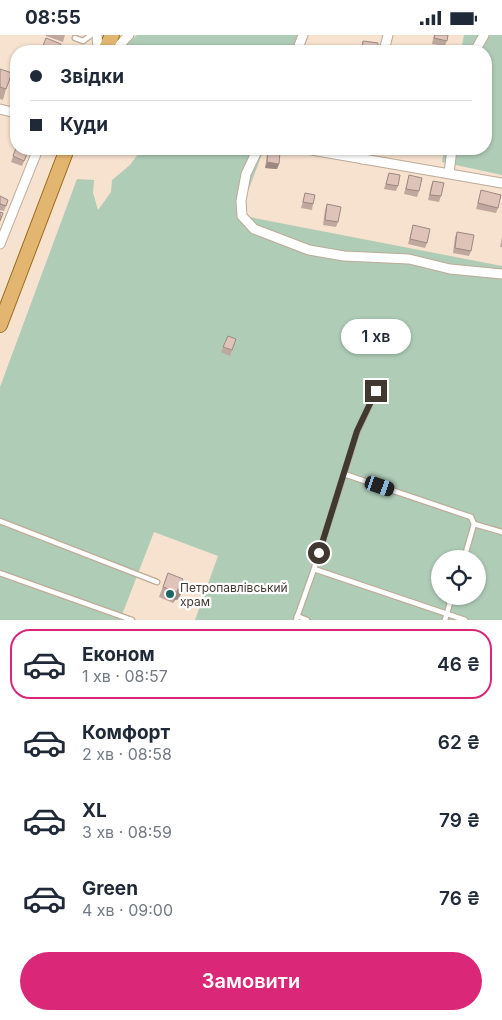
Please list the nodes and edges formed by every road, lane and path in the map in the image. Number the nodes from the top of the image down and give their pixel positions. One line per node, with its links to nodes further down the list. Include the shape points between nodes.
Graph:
1 (91, 35): 3 (lane, via 83,41)
2 (129, 35): 4 (street)
3 (75, 38)
4 (120, 45)
5 (36, 155): 14 (street)
6 (64, 155): 16 (main road)
7 (255, 155): 15 (street, via 246,174 241,201 242,216 254,229 308,250 409,259 450,269)
8 (340, 155): 11 (street)
9 (363, 155): 11 (street)
10 (451, 155): 12 (street)
11 (362, 159): 12 (street)
12 (449, 173): 13 (street)
13 (502, 183)
14 (0, 244)
15 (502, 274)
16 (0, 325)
17 (376, 391): 18 (lane, via 357,431)
18 (344, 474): 20 (lane, via 471,517); 23 (lane)
19 (0, 521): 25 (lane)
20 (474, 524): 21 (lane); 22 (lane)
21 (502, 533)
22 (467, 550)
23 (314, 569): 27 (lane); 28 (lane)
24 (0, 573): 29 (lane)
25 (157, 582)
26 (450, 605): 27 (lane)
27 (447, 614): 31 (lane); 32 (lane)
28 (296, 618): 30 (lane)
29 (132, 620)
30 (307, 620)
31 (445, 620)
32 (465, 620)

